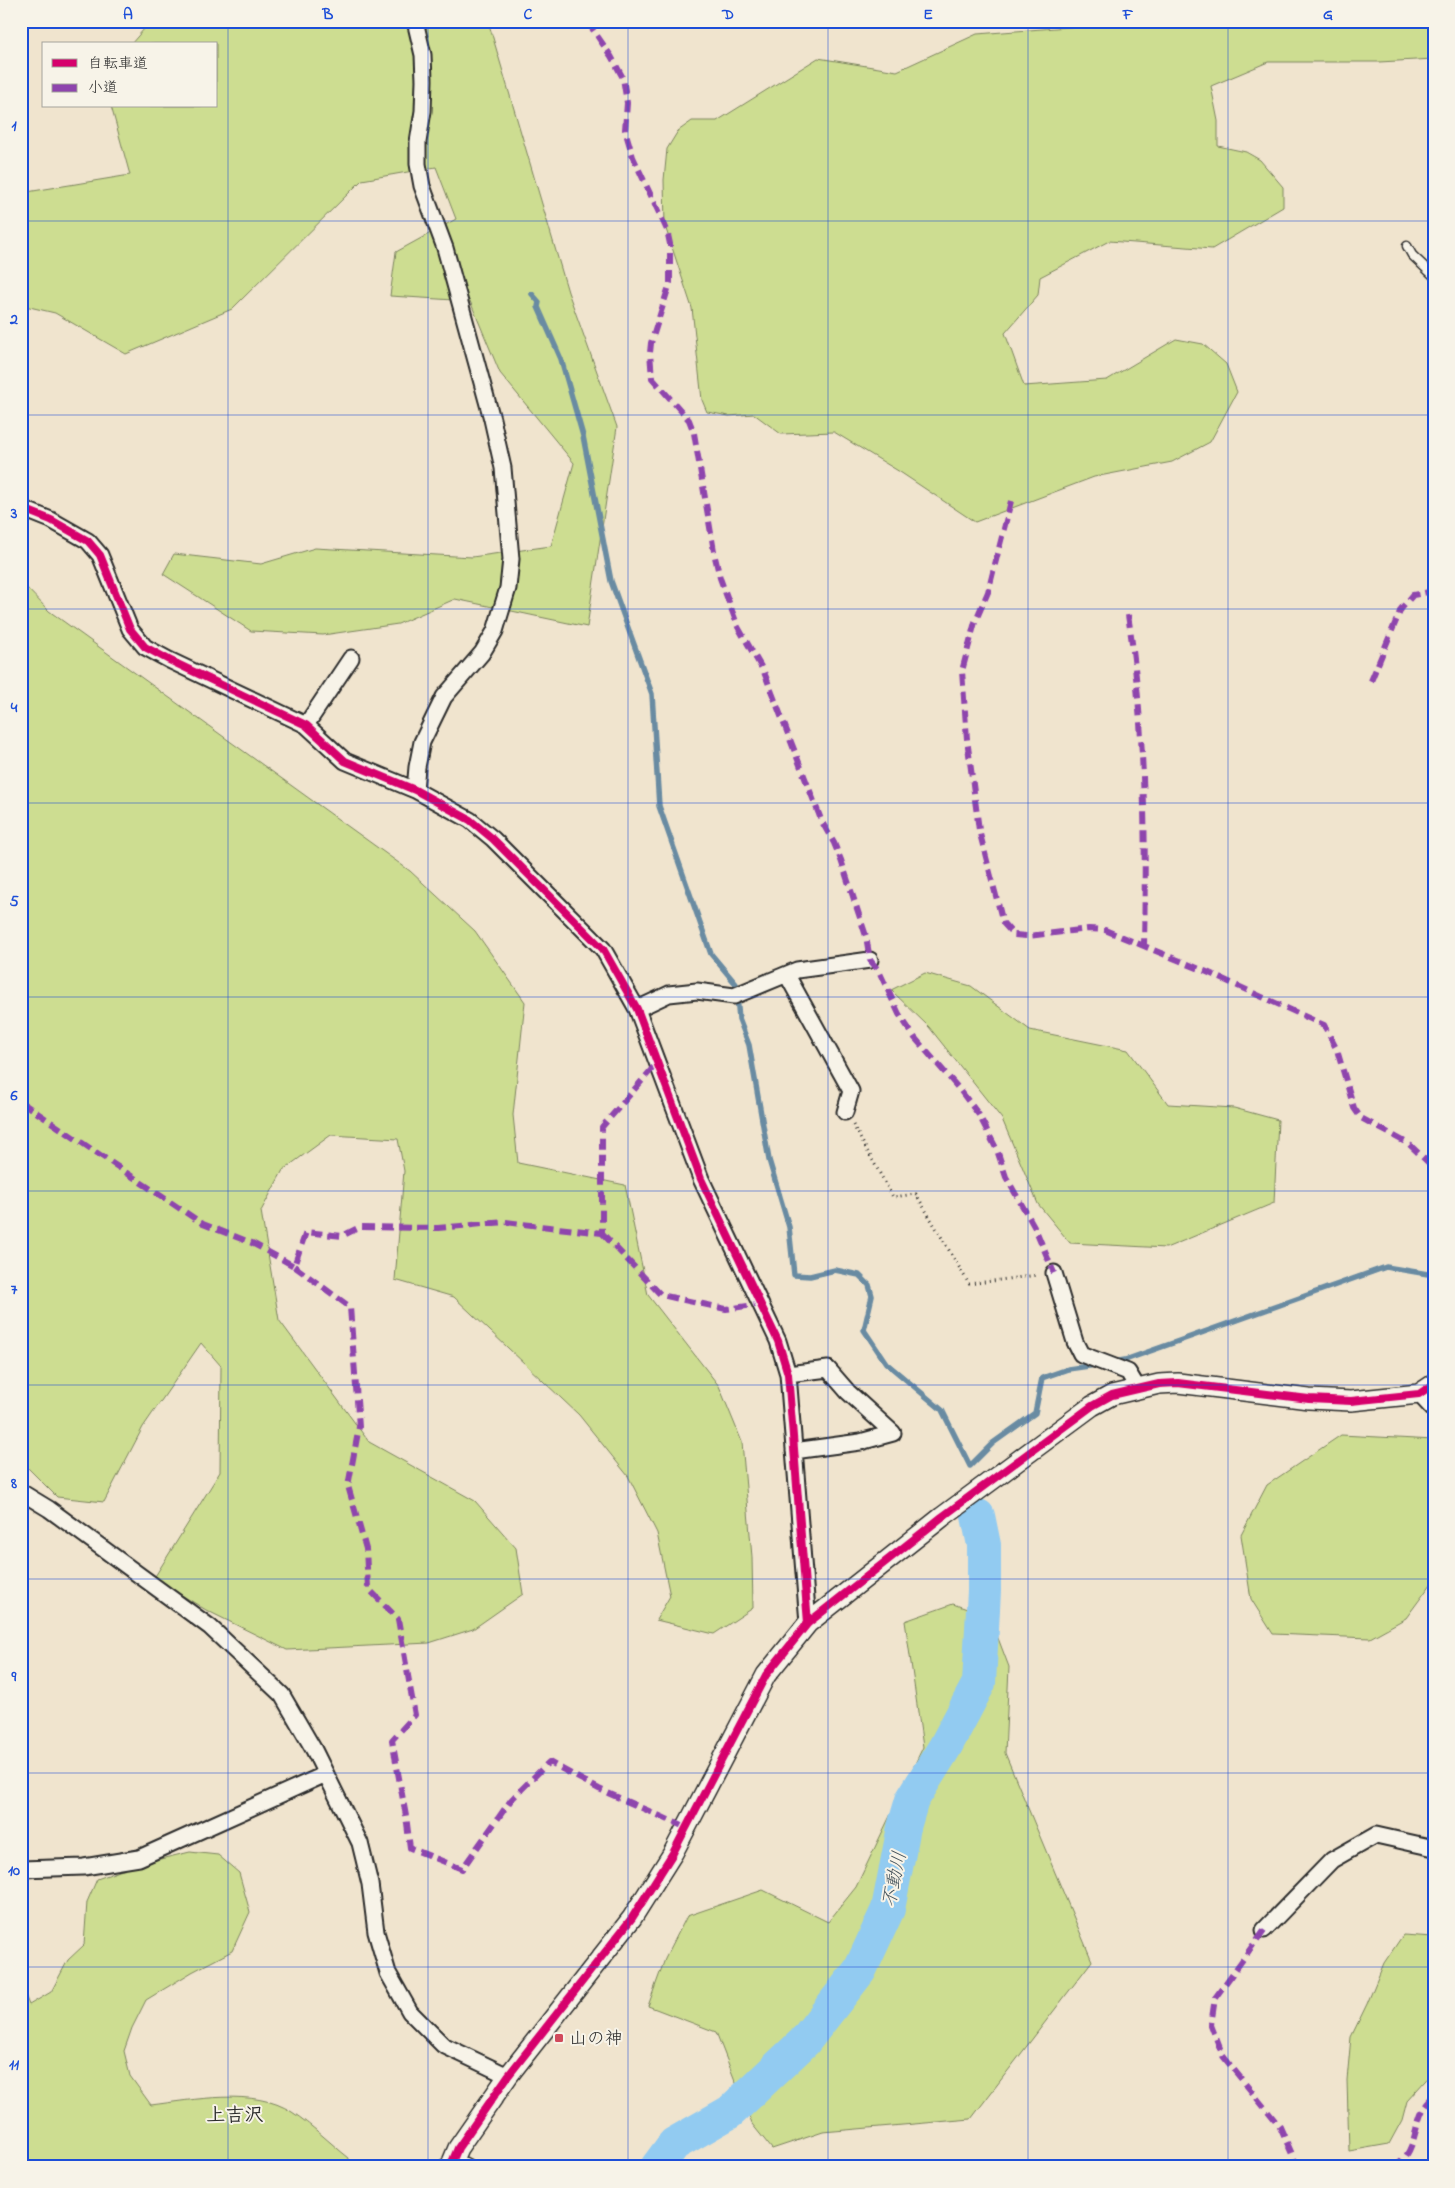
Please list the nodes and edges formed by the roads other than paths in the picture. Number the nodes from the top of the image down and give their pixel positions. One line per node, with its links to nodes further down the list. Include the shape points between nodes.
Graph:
1 (415, 21): 7 (street, via 423,55 424,80 418,164 422,186 446,248 492,419 503,468 511,559 508,588 495,631 482,654 444,697 422,742)
2 (1407, 246): 3 (lane)
3 (1434, 276)
4 (21, 508): 6 (street, via 88,541 100,555 130,629 145,647)
5 (351, 658): 6 (street)
6 (306, 725): 7 (street, via 345,761)
7 (415, 790): 10 (street, via 470,820 493,839 603,949)
8 (870, 960): 9 (street, via 797,970)
9 (788, 975): 10 (street, via 734,996 683,992 669,994); 11 (street, via 851,1091)
10 (637, 1009): 13 (street, via 702,1178 778,1342)
11 (845, 1112)
12 (1054, 1273): 14 (street, via 1081,1354 1128,1372)
13 (788, 1374): 17 (street); 17 (street, via 828,1369 893,1433 860,1442)
14 (1137, 1387): 15 (street, via 1178,1383 1351,1401); 19 (street, via 1112,1394 1092,1406 942,1517)
15 (1427, 1389): 16 (street)
16 (1434, 1410)
17 (794, 1450): 19 (street)
18 (21, 1492): 20 (street, via 210,1627 282,1696)
19 (808, 1623): 24 (street, via 766,1675 673,1853 632,1918)
20 (326, 1774): 22 (street, via 139,1858 84,1867); 24 (street, via 360,1843 370,1884 376,1932 388,1974 410,2012 443,2045)
21 (1434, 1848): 23 (street, via 1376,1835 1332,1860)
22 (21, 1869)
23 (1264, 1930)
24 (508, 2076): 25 (street, via 458,2148)
25 (452, 2162): 26 (lane)
26 (473, 2167)

